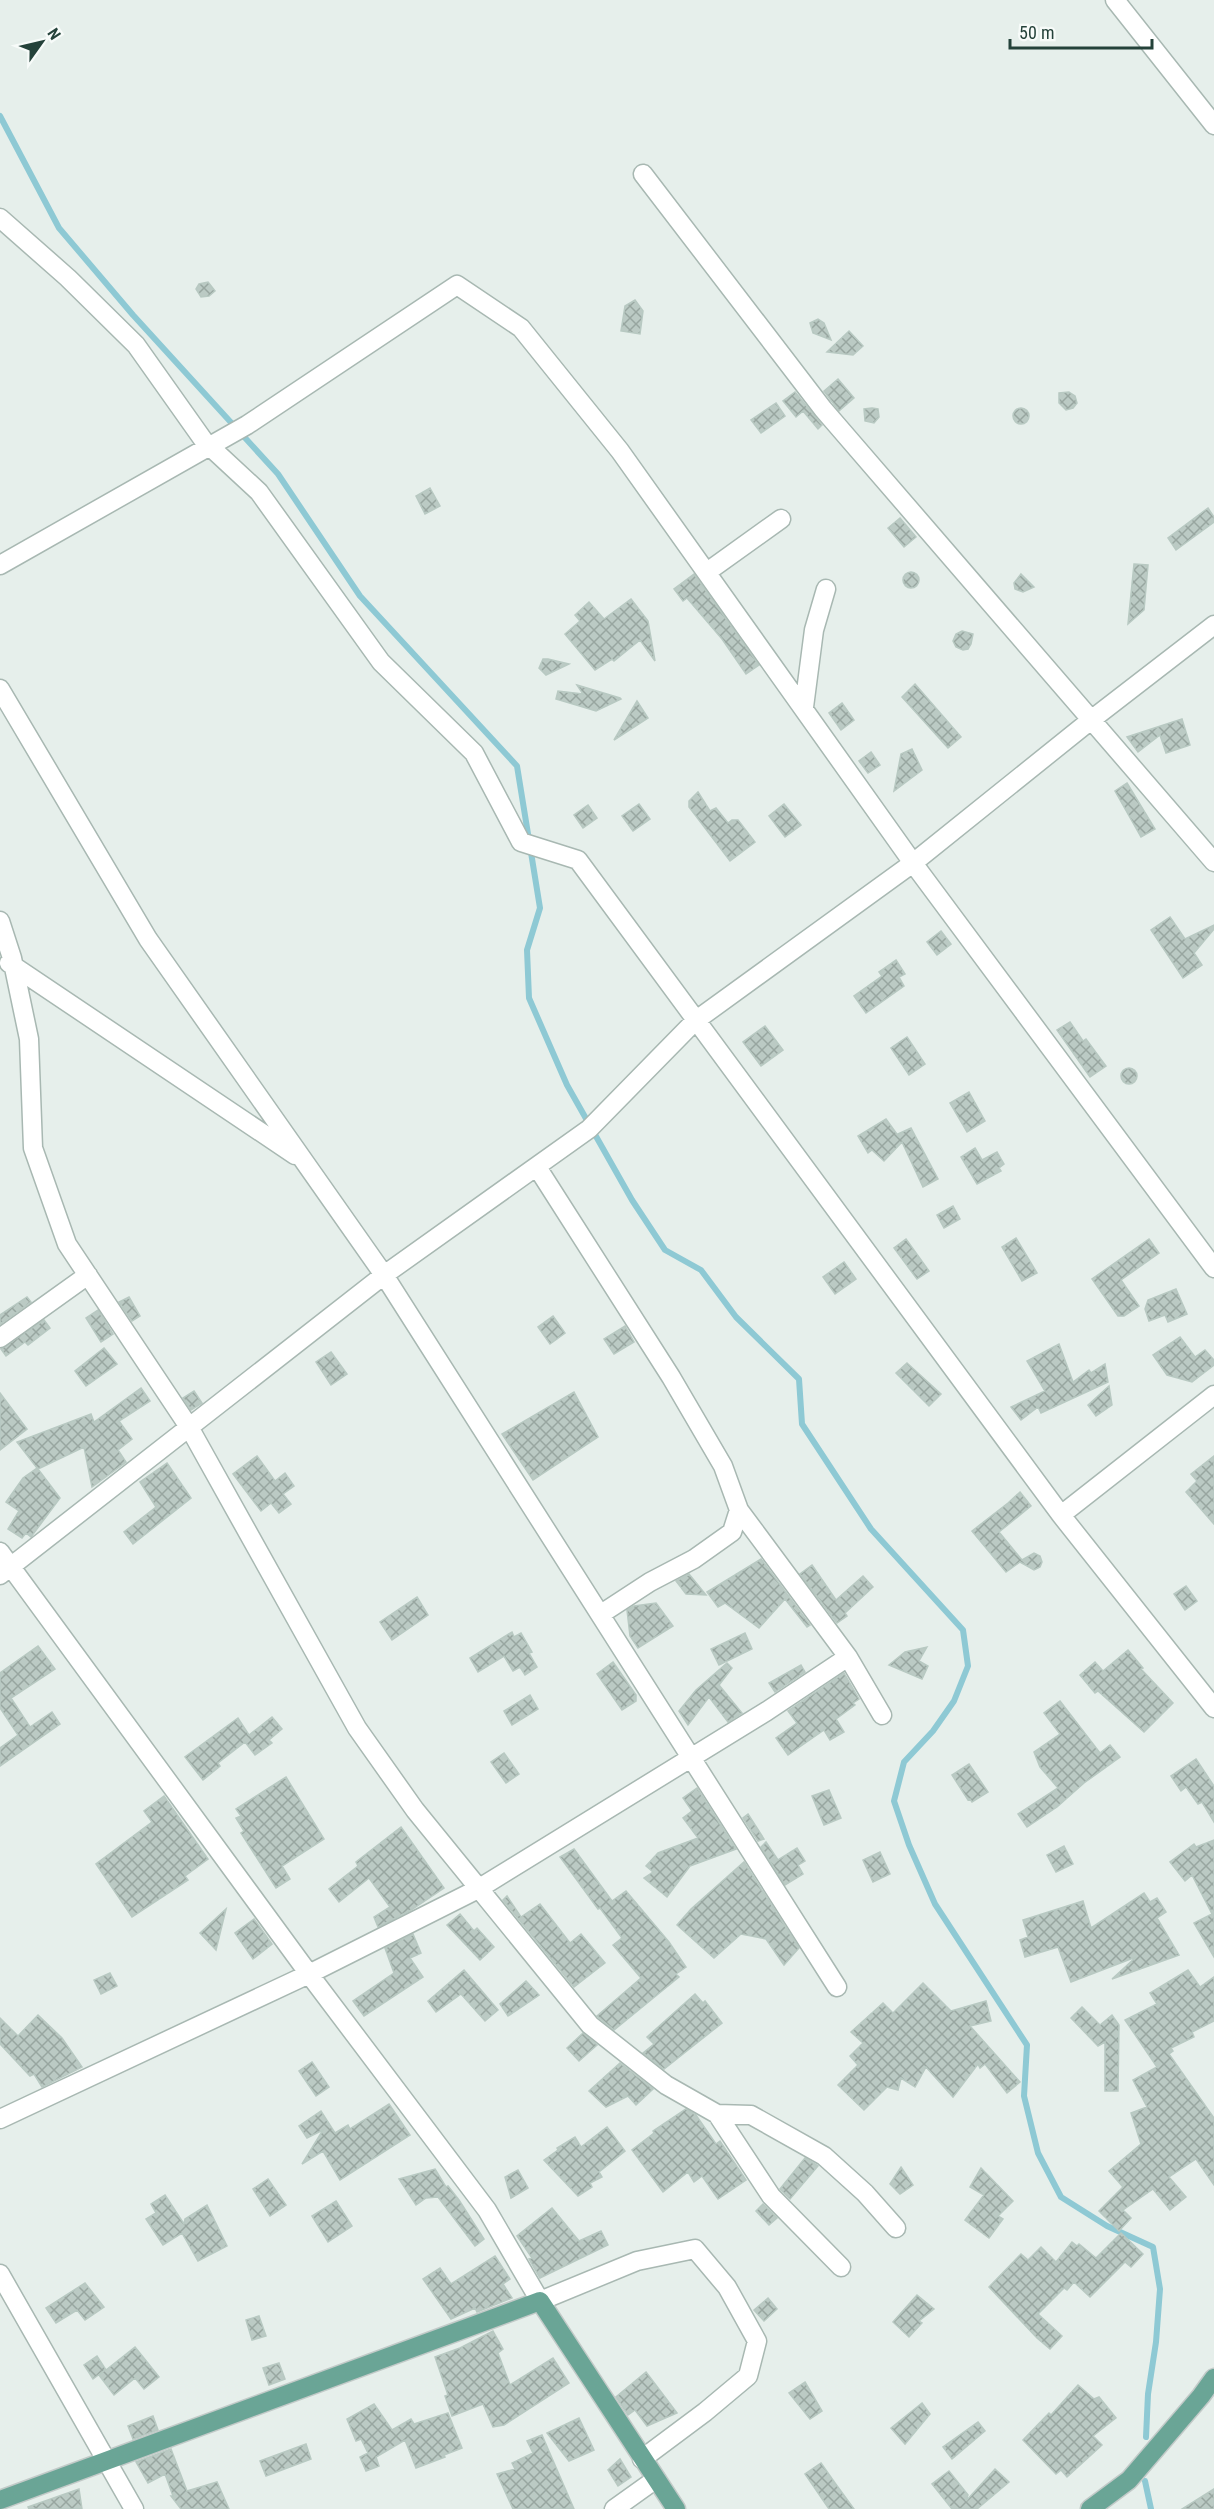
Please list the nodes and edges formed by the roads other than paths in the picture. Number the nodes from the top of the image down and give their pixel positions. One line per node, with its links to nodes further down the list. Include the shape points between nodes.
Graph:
1 (1114, 0): 2 (street)
2 (1214, 125)
3 (643, 174): 13 (street, via 823,409)
4 (0, 218): 5 (street, via 136,345)
5 (210, 446): 7 (street); 8 (street, via 458,285 521,328 620,451); 18 (street, via 259,492 381,662 474,753 521,842 578,860)
6 (781, 519): 8 (street)
7 (0, 565)
8 (707, 572): 12 (street)
9 (826, 589): 12 (street, via 814,630)
10 (1214, 625): 13 (street)
11 (0, 689): 19 (street, via 148,939)
12 (804, 708): 15 (street)
13 (1091, 720): 14 (street); 15 (street)
14 (1214, 862)
15 (913, 863): 18 (street); 21 (street)
16 (0, 921): 17 (street)
17 (7, 962): 19 (street); 22 (street, via 29,1039 33,1148 68,1244)
18 (696, 1021): 20 (street, via 589,1129); 28 (street)
19 (304, 1161): 23 (street)
20 (537, 1167): 23 (street); 27 (street, via 671,1377 723,1466)
21 (1214, 1268)
22 (88, 1275): 24 (street); 26 (street)
23 (384, 1275): 26 (street); 30 (street)
24 (0, 1338)
25 (1214, 1395): 28 (street)
26 (189, 1427): 29 (street); 35 (street, via 357,1728)
27 (739, 1510): 30 (street, via 732,1532); 31 (street)
28 (1060, 1515): 32 (street)
29 (4, 1564): 36 (street)
30 (601, 1614): 34 (street)
31 (848, 1657): 33 (street); 34 (street)
32 (1211, 1697)
33 (882, 1715)
34 (693, 1757): 35 (street); 37 (street)
35 (478, 1889): 36 (street); 38 (street, via 590,2025 666,2085)
36 (309, 1974): 39 (street); 43 (street, via 487,2210)
37 (837, 1987)
38 (717, 2114): 40 (street, via 751,2115 824,2156); 41 (street, via 771,2196)
39 (0, 2119)
40 (896, 2228)
41 (841, 2267)
42 (0, 2274): 46 (street)
43 (540, 2301): 45 (main road); 45 (street, via 637,2260 694,2249 727,2287 757,2341 748,2376); 46 (main road)
44 (1214, 2378): 52 (main road, via 1129,2480)
45 (642, 2458): 47 (main road)
46 (106, 2461): 48 (main road); 49 (street)
47 (656, 2480): 50 (street); 51 (main road)
48 (0, 2500)
49 (134, 2509)
50 (614, 2509)
51 (676, 2509)
52 (1090, 2509)

